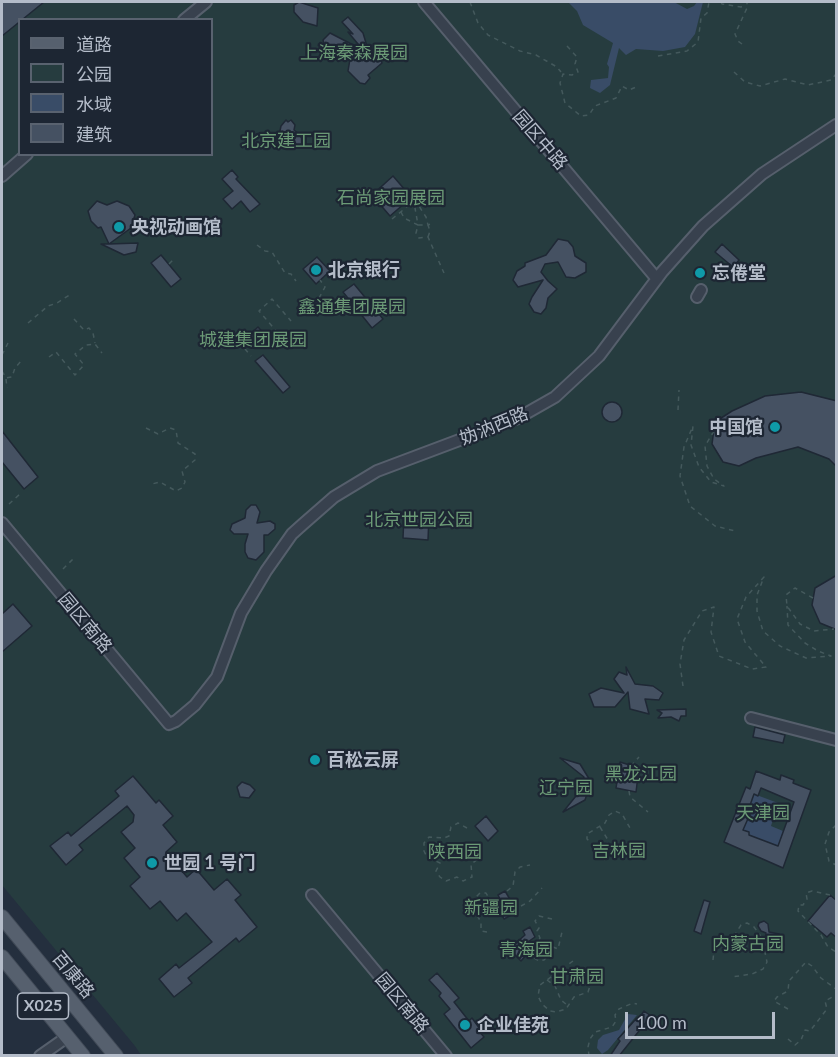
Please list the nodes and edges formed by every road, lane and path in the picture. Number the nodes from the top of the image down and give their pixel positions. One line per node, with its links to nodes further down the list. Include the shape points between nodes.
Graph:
1 (206, 2): 7 (street)
2 (424, 2): 29 (street, 园区中路)
3 (470, 2): 12 (path, via 478,23 488,35 536,55)
4 (709, 2): 10 (path, via 707,13 701,18 698,42 687,51)
5 (721, 2): 6 (path, via 741,7)
6 (747, 3): 8 (path, via 735,34)
7 (186, 18)
8 (742, 44)
9 (567, 46): 12 (path, via 577,57 578,72)
10 (658, 56)
11 (734, 72): 13 (path, via 745,82 760,86 785,79 808,85 831,80)
12 (563, 74): 14 (path, via 560,83 565,103 581,116 616,98 622,86 629,90)
13 (837, 74)
14 (636, 87)
15 (837, 125): 29 (street, 妫汭西路, via 762,174 703,226)
16 (24, 156): 17 (street)
17 (2, 174)
18 (415, 208): 19 (path, via 408,206); 22 (path); 23 (path, via 419,206)
19 (401, 212): 20 (path); 22 (path)
20 (392, 219)
21 (431, 224): 23 (path)
22 (418, 225): 23 (path); 24 (path, via 419,238)
23 (428, 225): 24 (path)
24 (428, 237): 28 (path)
25 (257, 245): 30 (path, via 272,252 285,273)
26 (173, 260): 27 (path)
27 (168, 264)
28 (444, 273)
29 (657, 279): 65 (street, 妫汭西路, via 599,356 555,397 518,418 376,471 334,497 292,534 241,613 217,677 184,715)
30 (296, 280)
31 (320, 280): 33 (path, via 325,287)
32 (71, 294): 36 (path)
33 (319, 298)
34 (74, 319): 40 (path, via 84,330 89,328)
35 (291, 321): 37 (path, via 272,299 260,311)
36 (28, 323)
37 (278, 333)
38 (239, 342): 43 (path)
39 (8, 344): 42 (path)
40 (95, 344): 41 (path); 44 (path, via 86,345 75,354 84,365 75,375 56,352)
41 (102, 353)
42 (2, 355)
43 (251, 356)
44 (49, 357)
45 (22, 360): 47 (path, via 12,377)
46 (2, 371): 47 (path)
47 (6, 378): 48 (path)
48 (7, 388)
49 (679, 390): 50 (path)
50 (678, 411)
51 (146, 428): 53 (path, via 158,434 170,428 176,430 178,443 195,454 195,460 182,471 182,488 176,491 160,482)
52 (714, 431): 57 (path, via 705,447 707,466 714,479 724,486 711,482 699,467 691,445 693,426 684,447 680,476 690,506 715,526)
53 (152, 484)
54 (20, 494): 55 (path)
55 (9, 504)
56 (2, 523): 65 (street, 园区南路)
57 (735, 531)
58 (73, 559): 59 (path)
59 (63, 569)
60 (813, 598): 61 (path, via 795,588 786,595)
61 (787, 606): 62 (path, via 800,624 814,631); 63 (path, via 789,625 805,643 831,656 806,658 780,646 763,631 757,595 764,577 746,597 737,619 745,642 766,667 752,669 719,656 711,632 714,607 702,611 684,640 680,664)
62 (834, 629)
63 (683, 686)
64 (752, 718): 66 (street)
65 (169, 724)
66 (837, 740)
67 (639, 757): 68 (path)
68 (631, 766)
69 (629, 791): 70 (path)
70 (648, 812)
71 (837, 825): 79 (path, via 829,832 825,844 829,861)
72 (600, 826): 74 (path, via 615,811 622,814); 75 (path, via 587,834); 77 (path, via 607,835)
73 (467, 828): 76 (path, via 458,823 451,827 449,836 429,837 424,850 440,863 436,870 446,881 472,877 471,864)
74 (630, 828)
75 (598, 855)
76 (481, 857)
77 (604, 860)
78 (530, 865): 81 (path, via 515,872 513,886)
79 (837, 865)
80 (542, 888): 85 (path, via 531,901)
81 (507, 891)
82 (312, 895): 109 (street, 园区南路)
83 (830, 896): 92 (path, via 806,893 807,899 798,911)
84 (490, 900): 86 (path, via 486,893 480,893 473,900 472,907)
85 (520, 906)
86 (478, 915): 87 (path, via 482,912); 90 (path, via 481,931)
87 (488, 916)
88 (2, 917): 108 (main road, 百康路)
89 (552, 919): 91 (path, via 539,916 535,921 540,938 531,956 539,962 544,960 553,947 558,949)
90 (487, 932)
91 (562, 932)
92 (837, 952)
93 (2, 957): 104 (main road, X025)
94 (713, 960): 96 (path, via 714,950 721,943 730,942 741,925 754,927 762,938 767,962 752,974)
95 (573, 961): 97 (path)
96 (732, 977)
97 (546, 980): 102 (path, via 555,986); 102 (path, via 540,985 538,996 542,1004 556,1012)
98 (591, 983): 102 (path, via 588,992 573,997)
99 (837, 989): 103 (path, via 806,962 789,981 788,991 774,1001)
100 (837, 995): 105 (path, via 825,1001 827,1009 810,1031 805,1029 801,1040 795,1045)
101 (637, 1004): 110 (path, via 619,1009 612,1027 595,1032 588,1047)
102 (567, 1005)
103 (788, 1009)
104 (67, 1037): 106 (street); 107 (main road, X025)
105 (788, 1039)
106 (40, 1056)
107 (83, 1056)
108 (116, 1056)
109 (446, 1056)
110 (589, 1056)

